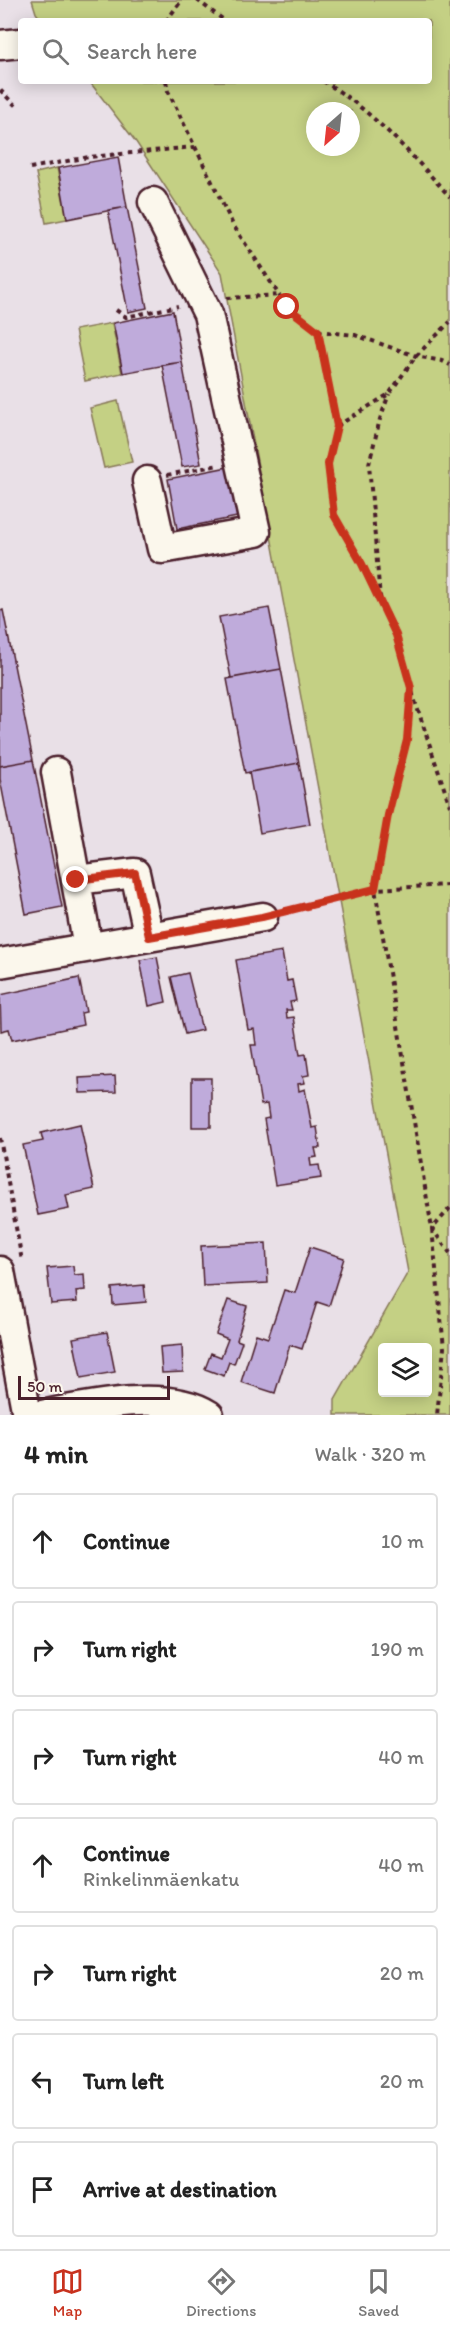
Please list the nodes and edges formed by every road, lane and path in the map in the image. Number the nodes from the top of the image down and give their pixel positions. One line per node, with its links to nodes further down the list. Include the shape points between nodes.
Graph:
1 (182, 0): 3 (path)
2 (197, 0): 4 (path)
3 (168, 18)
4 (221, 18)
5 (18, 43): 6 (street)
6 (0, 45)
7 (167, 84): 11 (path)
8 (328, 84): 13 (path, via 396,138)
9 (0, 90): 10 (path)
10 (17, 107)
11 (195, 147): 12 (path, via 89,157); 19 (path, via 233,225 287,307)
12 (30, 168)
13 (450, 197)
14 (153, 202): 25 (street, via 208,314 256,532 162,549)
15 (165, 309): 16 (path, via 126,317)
16 (116, 310)
17 (450, 316): 18 (path)
18 (449, 323): 20 (path)
19 (318, 331): 20 (path, via 355,335); 23 (path)
20 (416, 356): 21 (path); 22 (path)
21 (450, 365)
22 (389, 394): 23 (path); 26 (path, via 369,464)
23 (337, 426): 26 (path, via 328,464 334,515)
24 (221, 464): 25 (path)
25 (155, 478)
26 (381, 602): 27 (path, via 396,635)
27 (411, 688): 29 (path); 32 (path, via 407,740)
28 (56, 772): 30 (street)
29 (450, 806)
30 (76, 880): 34 (street, via 135,873); 35 (street)
31 (450, 885): 32 (path)
32 (375, 889): 33 (path); 38 (path)
33 (262, 917): 34 (street)
34 (149, 937): 35 (street)
35 (88, 947): 36 (street)
36 (0, 963)
37 (450, 1208): 38 (path)
38 (432, 1229): 39 (path); 44 (path, via 444,1348)
39 (450, 1253)
40 (0, 1271): 41 (street)
41 (27, 1415)
42 (41, 1415): 43 (street, via 117,1401 151,1401 185,1406)
43 (209, 1415)
44 (437, 1415)

